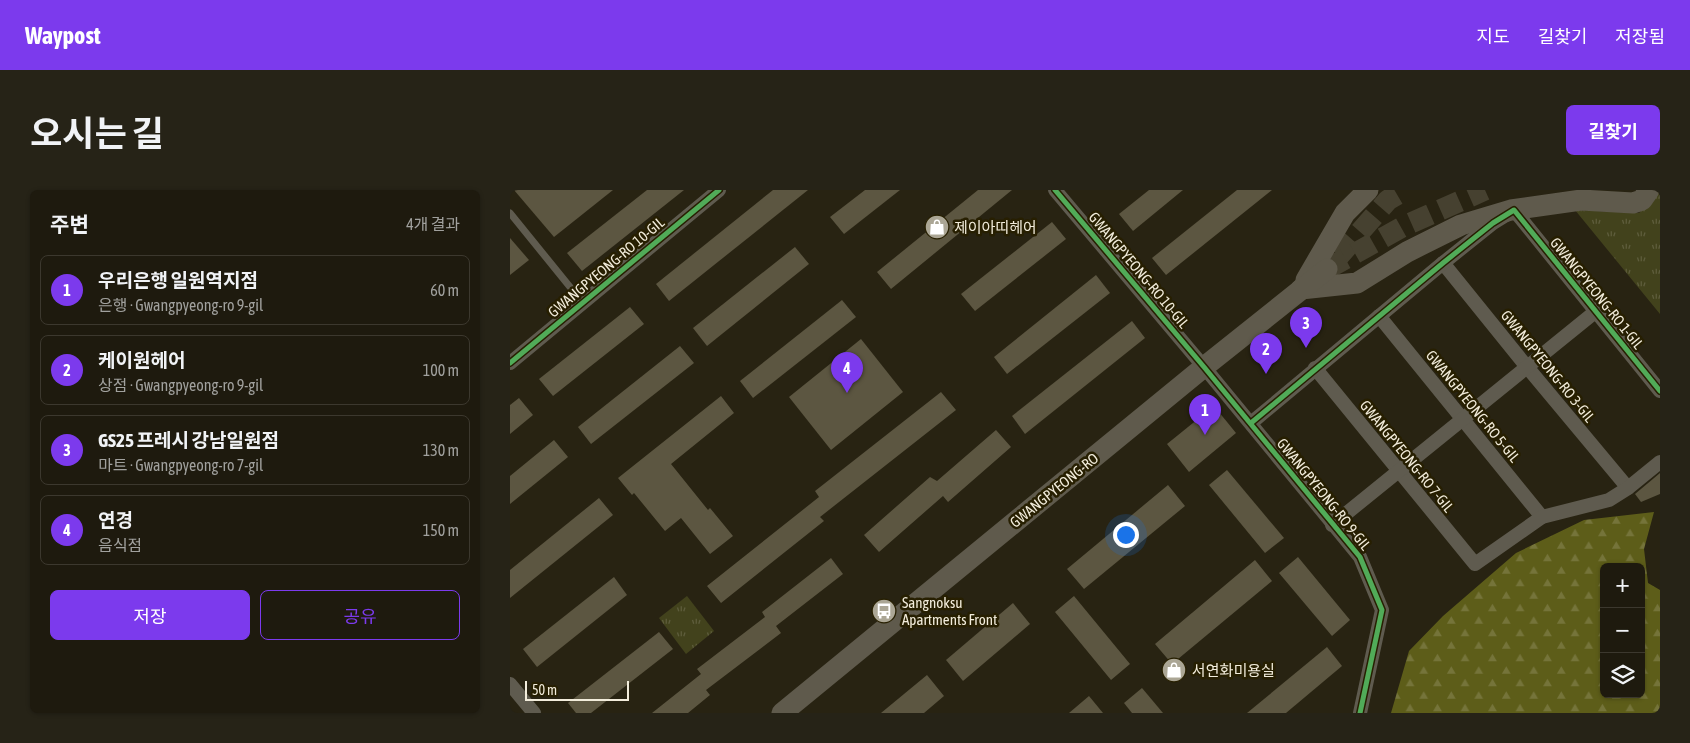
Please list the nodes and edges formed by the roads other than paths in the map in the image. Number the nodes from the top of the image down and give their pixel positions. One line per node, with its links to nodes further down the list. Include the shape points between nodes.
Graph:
1 (1056, 190): 13 (street, GWANGPYEONG-RO 10-GIL)
2 (1368, 190): 8 (main road, via 1345,213)
3 (1649, 190): 8 (main road, via 1642,200 1632,203 1581,200 1511,210 1461,225 1357,282)
4 (710, 194): 9 (street, GWANGPYEONG-RO 10-GIL)
5 (510, 213): 9 (lane)
6 (1444, 263): 10 (street, GWANGPYEONG-RO 1-GIL, via 1514,210); 11 (street); 14 (street, GWANGPYEONG-RO 3-GIL)
7 (1327, 269): 8 (main road, GWANGPYEONG-RO)
8 (1301, 289): 13 (main road, GWANGPYEONG-RO)
9 (583, 303): 12 (street, GWANGPYEONG-RO 10-GIL)
10 (1595, 312): 14 (street); 16 (street, GWANGPYEONG-RO 1-GIL)
11 (1379, 316): 15 (street); 17 (street, GWANGPYEONG-RO 5-GIL)
12 (510, 363)
13 (1204, 367): 18 (street, GWANGPYEONG-RO 9-GIL); 26 (main road, GWANGPYEONG-RO)
14 (1527, 367): 17 (street); 21 (street, GWANGPYEONG-RO 3-GIL)
15 (1315, 368): 18 (street); 20 (street, GWANGPYEONG-RO 7-GIL)
16 (1660, 391)
17 (1463, 419): 20 (street); 22 (street, GWANGPYEONG-RO 5-GIL)
18 (1250, 423): 23 (street, GWANGPYEONG-RO 9-GIL)
19 (1660, 462): 21 (street)
20 (1398, 471): 22 (street, GWANGPYEONG-RO 7-GIL, via 1475,564); 23 (street)
21 (1628, 488): 22 (street, via 1609,500)
22 (1542, 517)
23 (1332, 524): 27 (street, GWANGPYEONG-RO 9-GIL, via 1360,557 1382,610)
24 (510, 684): 25 (street)
25 (534, 713)
26 (782, 713)
27 (1360, 713)

